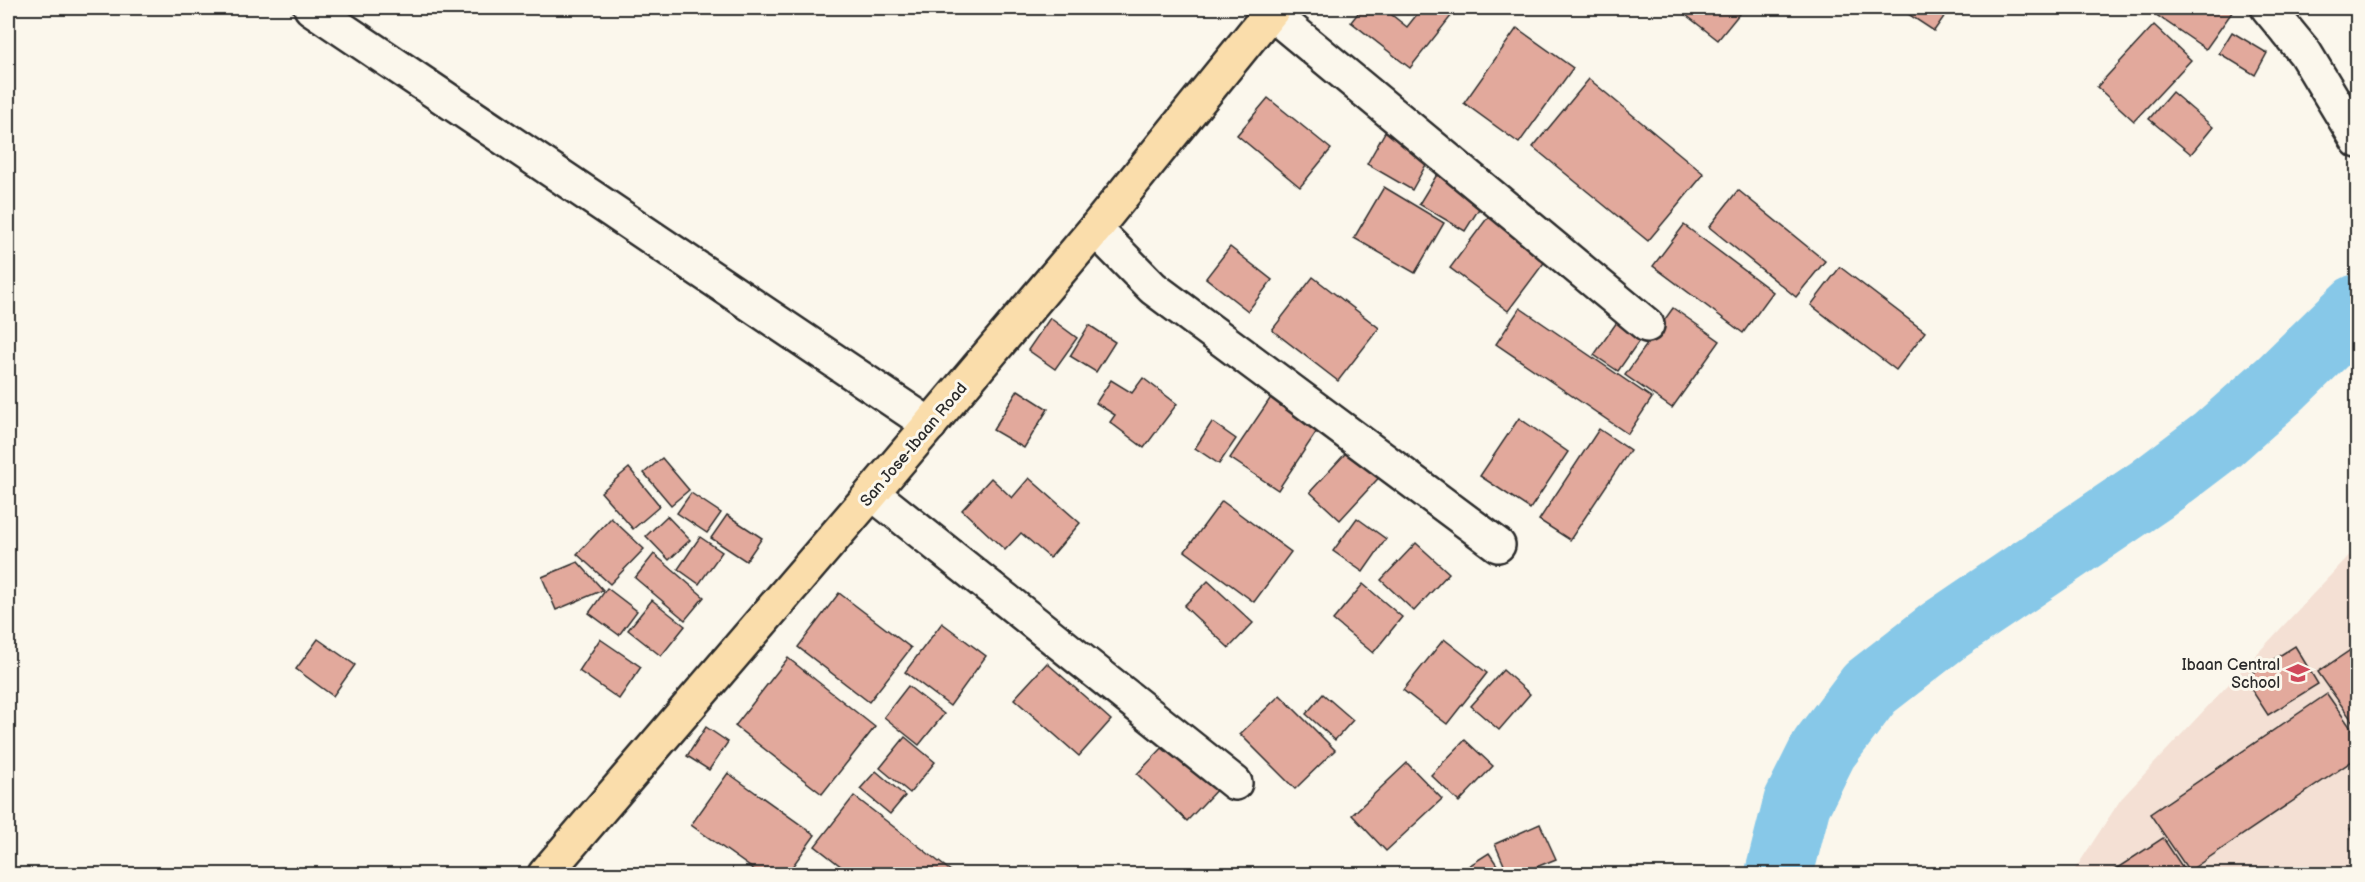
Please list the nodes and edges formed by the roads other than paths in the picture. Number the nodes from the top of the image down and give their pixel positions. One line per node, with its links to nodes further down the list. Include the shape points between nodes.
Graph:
1 (311, 8): 7 (street)
2 (2268, 8): 4 (street, via 2305,53)
3 (1272, 10): 5 (main road, San Jose-Ibaan Road); 6 (street)
4 (2358, 141)
5 (1095, 229): 7 (main road, San Jose-Ibaan Road); 9 (street, via 1153,288)
6 (1647, 325)
7 (930, 425): 8 (main road, San Jose-Ibaan Road)
8 (872, 493): 10 (street); 11 (main road, San Jose-Ibaan Road)
9 (1498, 546)
10 (1235, 783)
11 (544, 874)

